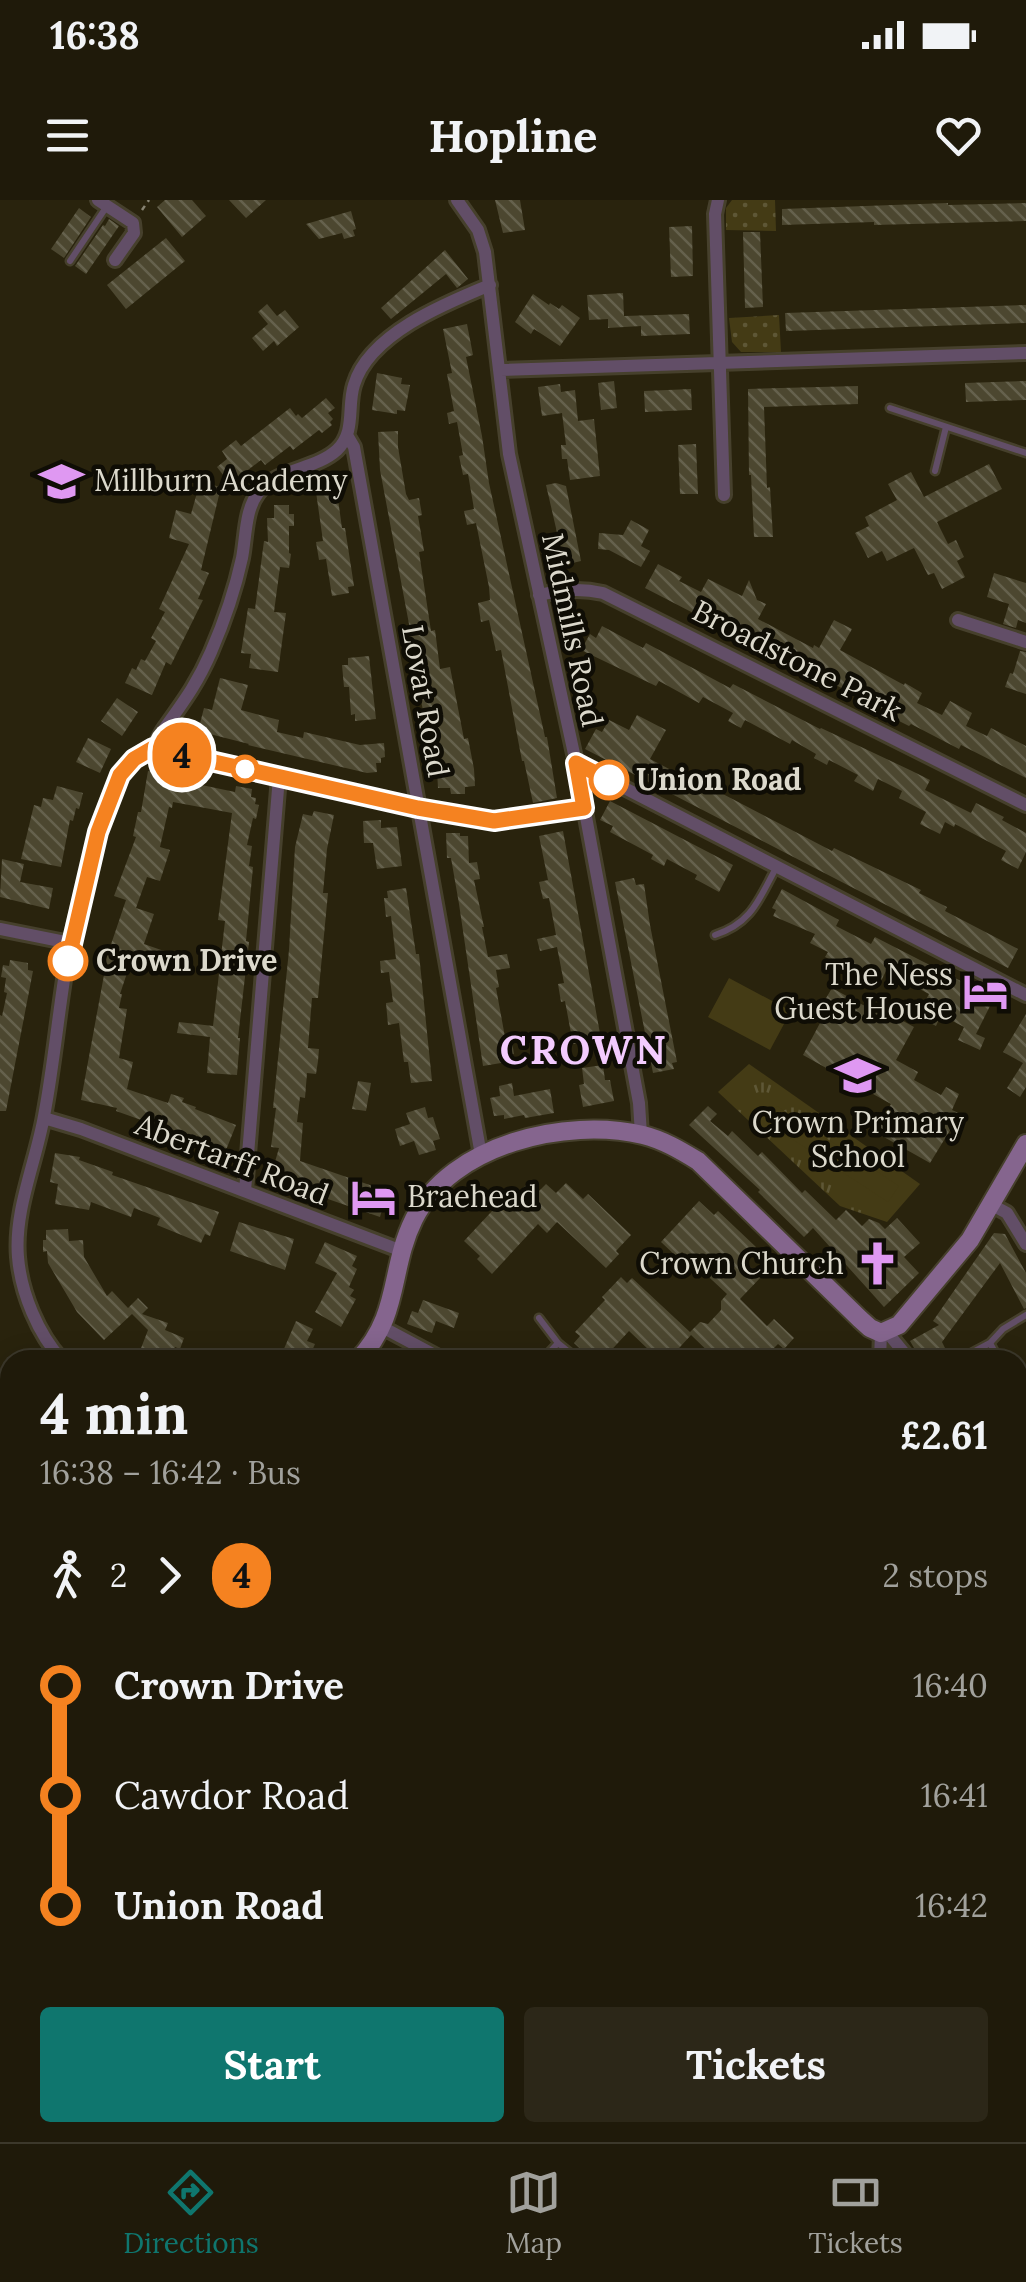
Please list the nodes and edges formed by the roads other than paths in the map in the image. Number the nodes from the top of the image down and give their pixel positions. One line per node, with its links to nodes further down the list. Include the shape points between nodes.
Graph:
1 (457, 200): 6 (street, Midmills Road, via 478,230)
2 (718, 200): 8 (street)
3 (103, 203): 4 (street, via 133,224); 5 (lane)
4 (115, 260)
5 (70, 261)
6 (490, 285): 9 (street, Midmills Road); 12 (street, via 426,314 374,353 353,388)
7 (1026, 353): 8 (street)
8 (721, 364): 9 (street); 15 (street)
9 (500, 370): 16 (street, Midmills Road)
10 (890, 408): 11 (lane)
11 (946, 426): 13 (lane); 14 (lane)
12 (347, 435): 19 (street, via 328,456 278,477 258,494 211,653); 23 (street, Lovat Road)
13 (1026, 453)
14 (935, 470)
15 (724, 495)
16 (539, 595): 20 (street, Midmills Road); 22 (street, Broadstone Park, via 584,588 603,593)
17 (958, 620): 18 (street)
18 (1026, 642)
19 (153, 748): 21 (street); 28 (street, via 120,775)
20 (576, 763): 24 (street, Midmills Road); 25 (street)
21 (279, 777): 23 (street); 34 (street)
22 (1026, 805)
23 (418, 808): 24 (street, via 494,821); 33 (street, Lovat Road)
24 (584, 808): 31 (street, Midmills Road)
25 (777, 866): 27 (lane, via 750,914); 29 (street)
26 (0, 929): 28 (street)
27 (715, 935)
28 (70, 943): 30 (street)
29 (1026, 995)
30 (44, 1118): 34 (street, Abertarff Road); 44 (street, via 20,1216 18,1257 37,1324)
31 (641, 1134): 33 (street, via 564,1132); 41 (street, via 698,1162 860,1320)
32 (1026, 1144): 35 (street)
33 (481, 1154): 37 (street, via 426,1197)
34 (245, 1191): 37 (street, Abertarff Road)
35 (992, 1205): 36 (street, via 1006,1213); 41 (street, via 948,1269)
36 (1026, 1244)
37 (402, 1251): 40 (street)
38 (1026, 1315): 43 (lane)
39 (539, 1318): 42 (lane)
40 (382, 1327): 45 (street); 46 (street)
41 (884, 1333): 49 (street); 50 (street)
42 (558, 1342): 47 (lane); 48 (lane)
43 (990, 1343): 51 (lane); 52 (lane)
44 (53, 1350)
45 (365, 1350)
46 (425, 1350)
47 (551, 1350)
48 (567, 1350)
49 (881, 1350)
50 (900, 1350)
51 (977, 1350)
52 (994, 1350)

